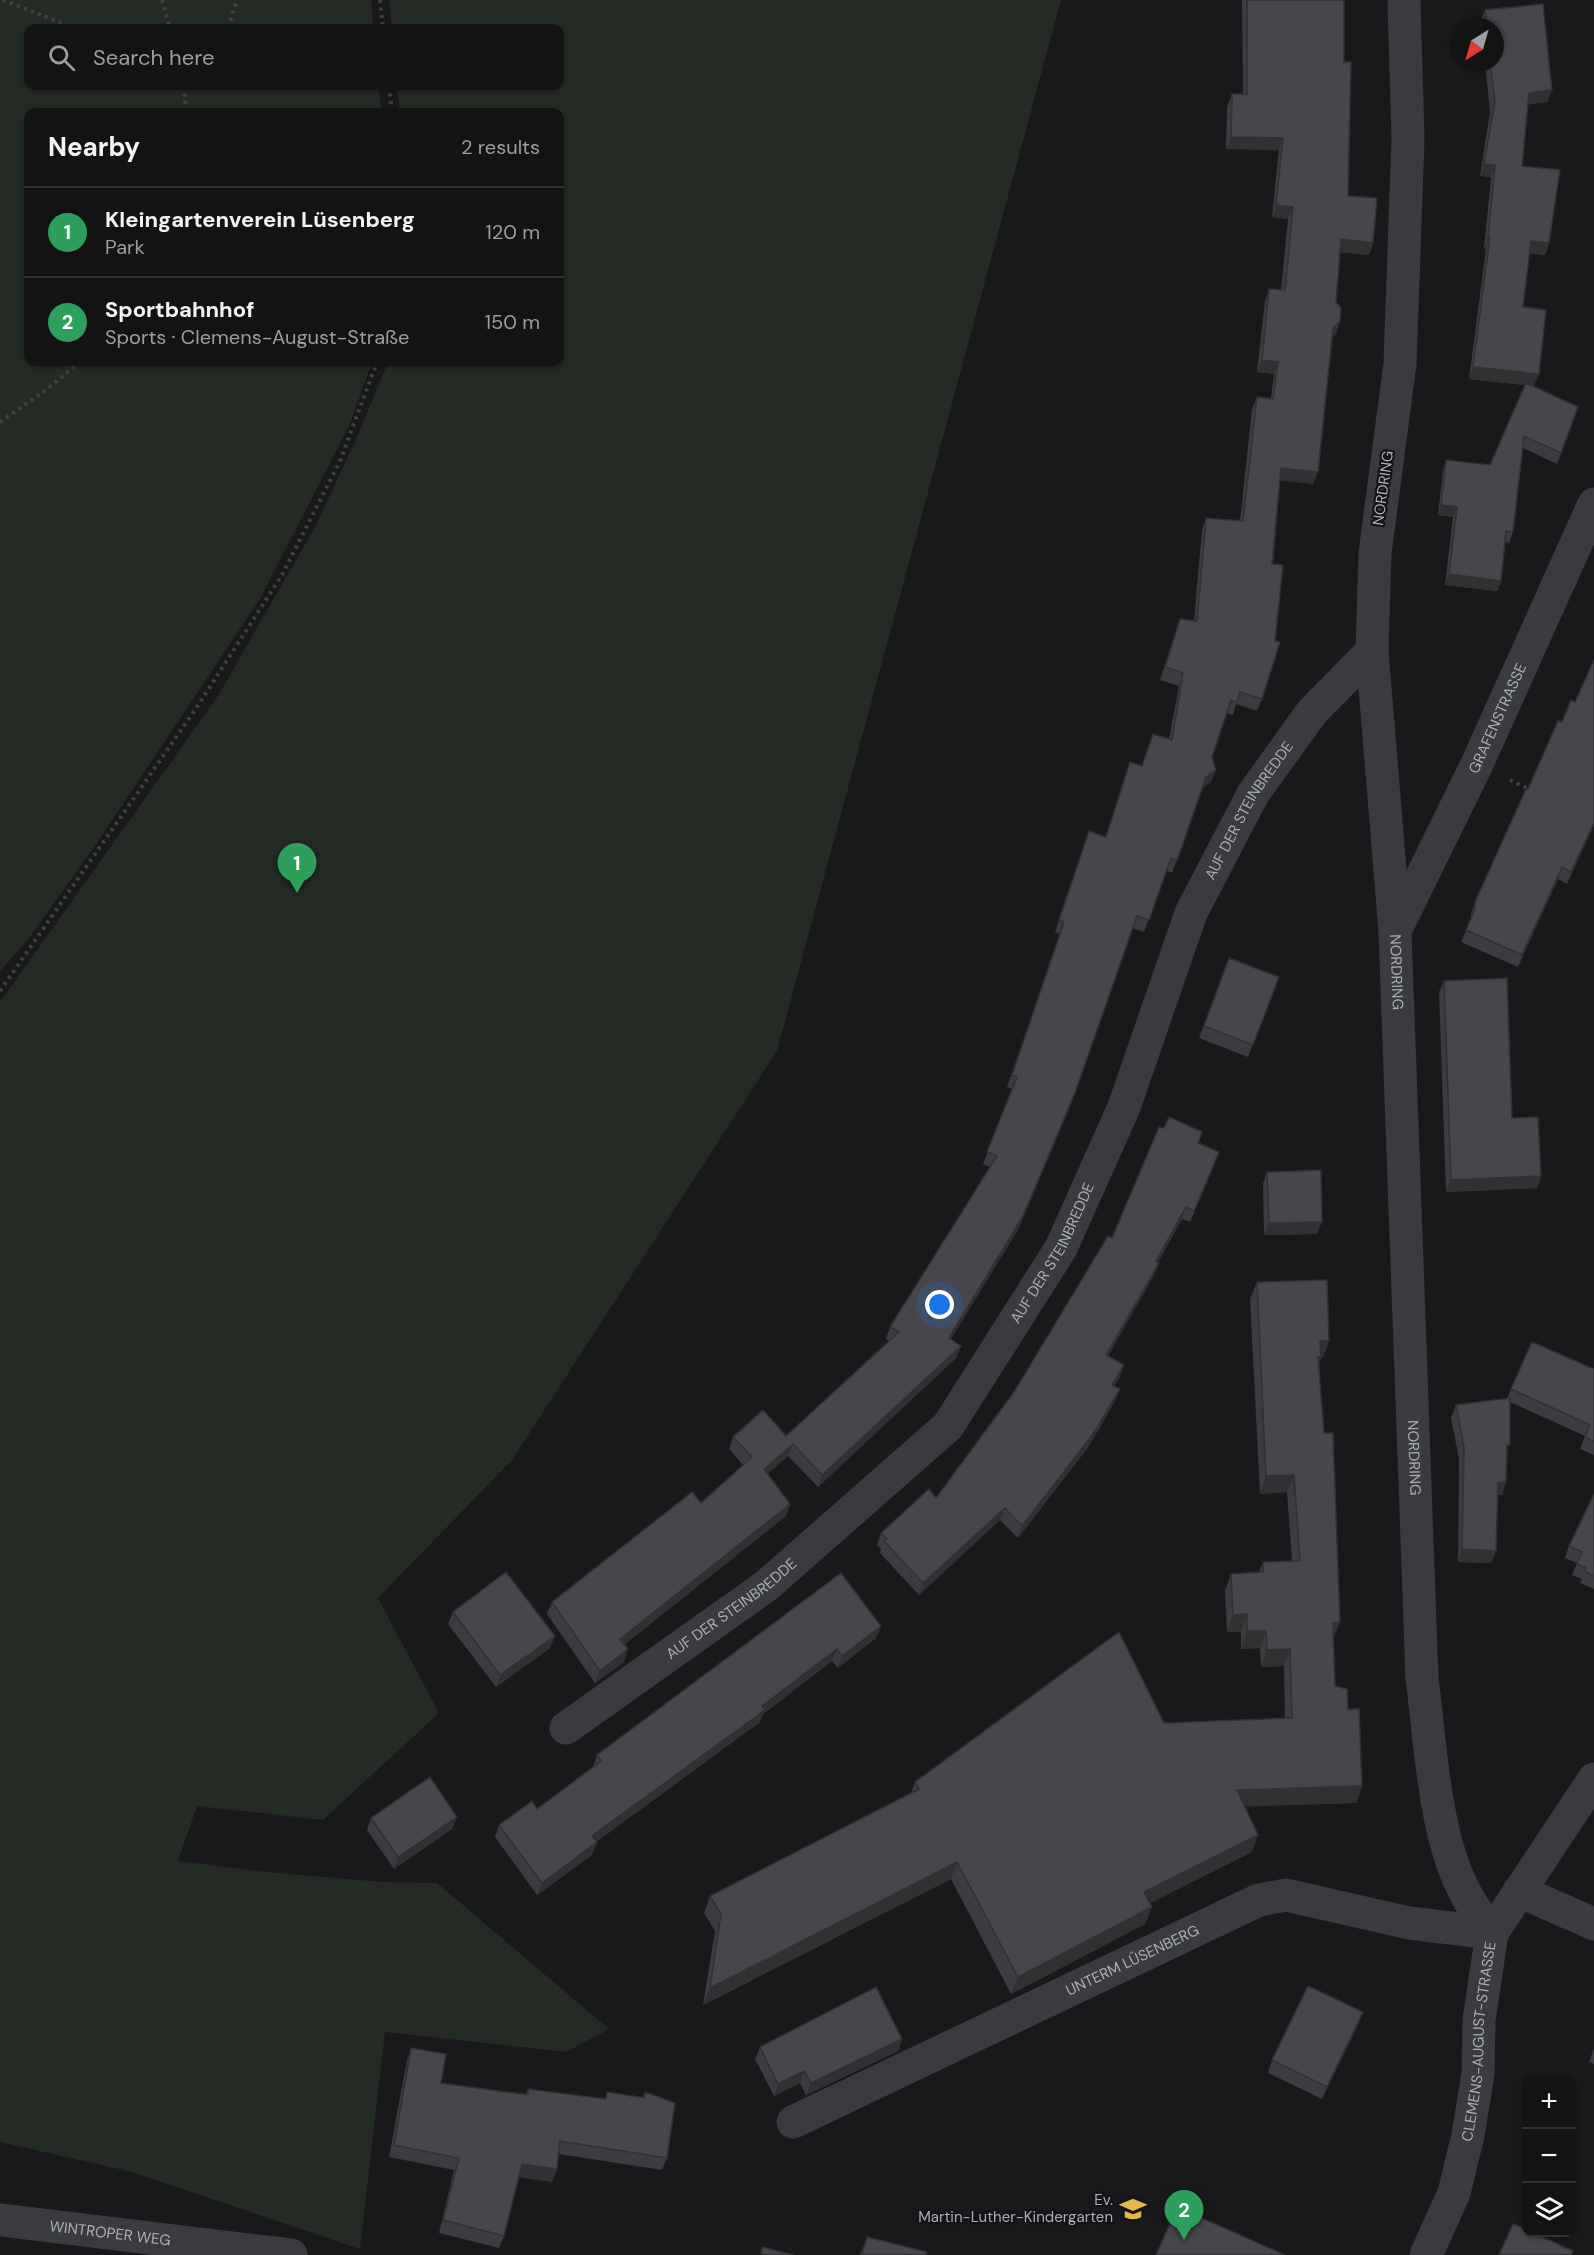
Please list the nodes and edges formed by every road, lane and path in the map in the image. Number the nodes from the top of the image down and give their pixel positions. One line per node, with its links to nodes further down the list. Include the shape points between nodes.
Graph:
1 (3, 0): 6 (path)
2 (162, 0): 7 (path)
3 (237, 0): 8 (path)
4 (380, 0): 9 (path)
5 (1404, 0): 18 (street, NORDRING, via 1408,140 1400,364 1375,553)
6 (64, 24)
7 (169, 24)
8 (229, 24)
9 (383, 24)
10 (184, 90): 12 (path)
11 (389, 90): 13 (path)
12 (186, 108)
13 (392, 108)
14 (75, 366): 16 (path)
15 (376, 366): 22 (path, via 340,461 282,575 195,710)
16 (0, 422)
17 (1594, 504): 19 (street, GRAFENSTRASSE)
18 (1372, 651): 21 (street, NORDRING); 23 (street, AUF DER STEINBREDDE, via 1312,712 1253,794 1191,913 1124,1107 1061,1248 948,1426 766,1586)
19 (1477, 765): 20 (path); 21 (street, GRAFENSTRASSE)
20 (1541, 794)
21 (1395, 931): 27 (street, NORDRING, via 1422,1678 1435,1784 1448,1846 1468,1901)
22 (0, 991)
23 (566, 1728)
24 (1594, 1779): 25 (street, CLEMENS-AUGUST-STRASSE)
25 (1519, 1891): 26 (street); 27 (street, CLEMENS-AUGUST-STRASSE)
26 (1594, 1924)
27 (1491, 1933): 28 (street, UNTERM LÜSENBERG, via 1409,1923 1286,1895 1259,1900); 31 (street, CLEMENS-AUGUST-STRASSE, via 1479,2020 1479,2074 1468,2135 1454,2193)
28 (793, 2122)
29 (0, 2220): 30 (street, WINTROPER WEG)
30 (291, 2255)
31 (1426, 2255)

